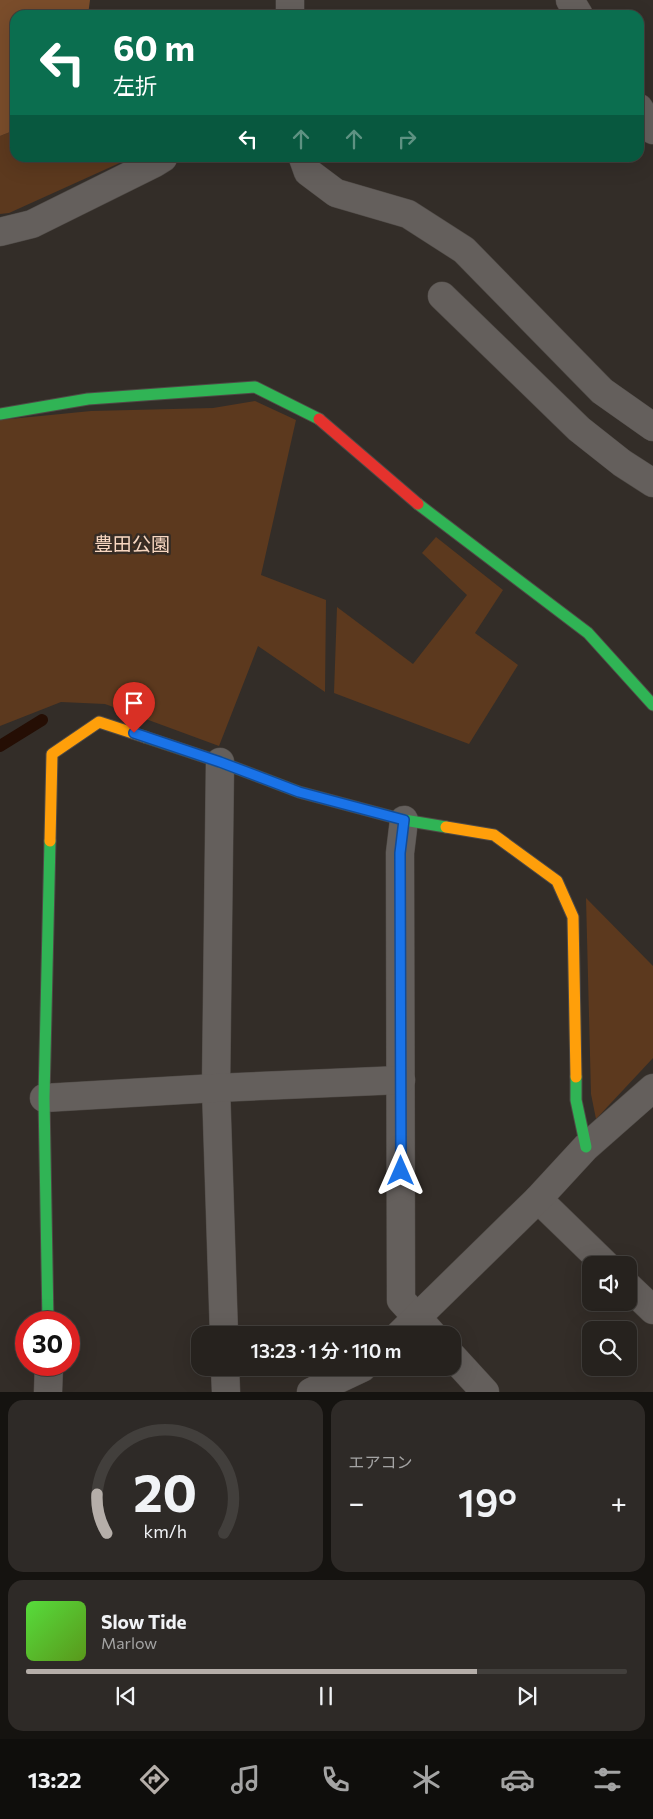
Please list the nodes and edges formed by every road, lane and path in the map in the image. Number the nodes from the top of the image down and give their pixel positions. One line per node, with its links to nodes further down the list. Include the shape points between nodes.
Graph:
1 (644, 116): 2 (street)
2 (653, 130)
3 (157, 162): 5 (street, via 32,224)
4 (304, 162): 8 (street, via 308,172 336,194 408,214 464,250 602,391)
5 (0, 232)
6 (442, 296): 9 (street, via 579,429)
7 (0, 414): 10 (street, via 88,399 255,387 317,417 408,496 588,633)
8 (653, 427)
9 (653, 483)
10 (653, 705)
11 (220, 762): 12 (street, via 299,792); 14 (street); 16 (street, via 99,722 52,754)
12 (404, 820): 13 (street, via 400,853); 17 (street, via 494,835 557,881 573,917 576,1100)
13 (401, 1080): 14 (street); 24 (street, via 401,1300)
14 (216, 1088): 16 (street); 23 (street)
15 (653, 1088): 17 (street)
16 (44, 1098): 22 (street)
17 (586, 1148): 18 (street)
18 (538, 1199): 19 (street); 25 (street)
19 (597, 1256)
20 (637, 1295): 21 (street)
21 (653, 1310)
22 (48, 1311)
23 (224, 1326)
24 (415, 1326)
25 (420, 1326)
26 (461, 1366): 33 (street)
27 (49, 1376): 30 (street)
28 (225, 1376): 31 (street)
29 (345, 1376): 32 (street)
30 (48, 1392)
31 (226, 1392)
32 (311, 1392)
33 (485, 1392)

